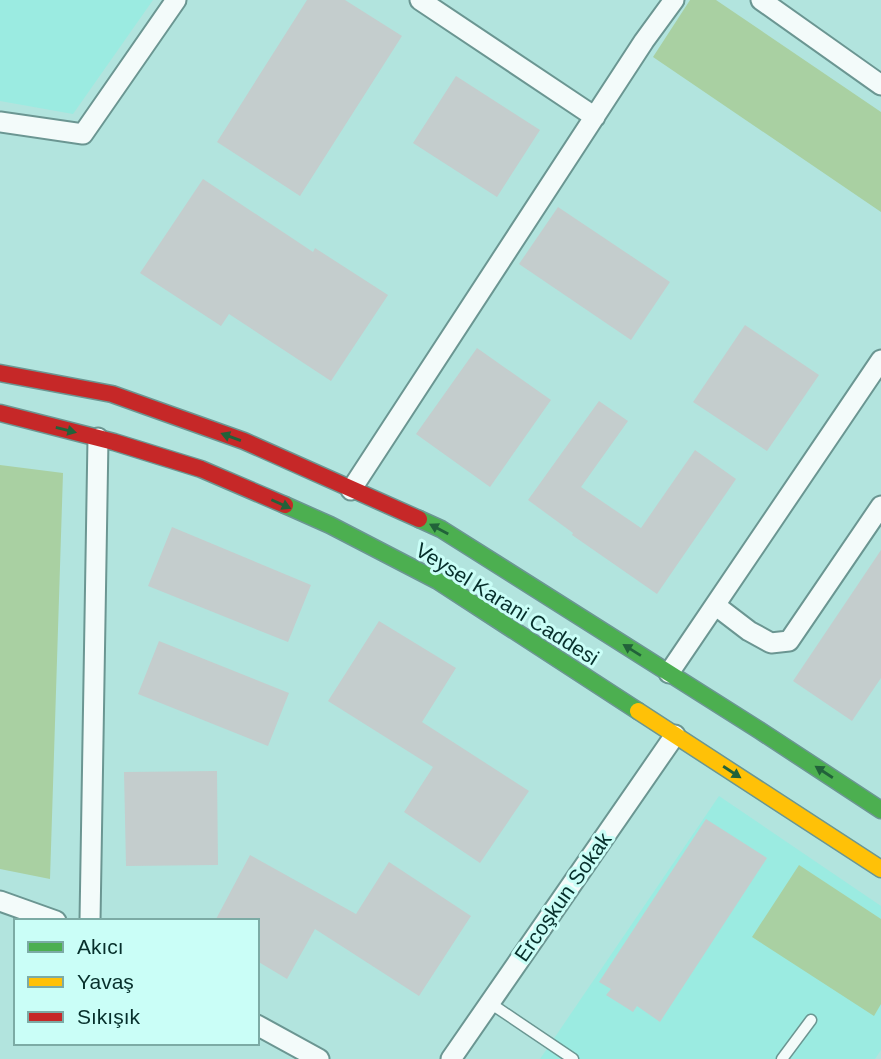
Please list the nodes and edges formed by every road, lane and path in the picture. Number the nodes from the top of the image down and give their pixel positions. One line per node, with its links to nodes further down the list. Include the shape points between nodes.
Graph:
1 (176, 0): 7 (street, via 83,134)
2 (420, 0): 6 (street)
3 (674, 0): 6 (street)
4 (761, 0): 5 (street)
5 (881, 85)
6 (595, 117): 12 (street)
7 (0, 122)
8 (881, 360): 14 (street)
9 (0, 373): 12 (main road, Veysel Karani Caddesi, one-way to 9, via 243,441 112,394)
10 (0, 413): 11 (main road, Veysel Karani Caddesi, one-way to 11)
11 (98, 438): 16 (main road, Veysel Karani Caddesi, one-way to 16, via 201,469 330,525 438,581); 21 (street)
12 (351, 490): 15 (main road, Veysel Karani Caddesi, one-way to 12, via 441,529)
13 (881, 506): 14 (street, via 789,642 771,643)
14 (715, 605): 15 (street)
15 (669, 673): 17 (main road, Veysel Karani Caddesi, one-way to 15)
16 (675, 735): 18 (main road, Veysel Karani Caddesi, one-way to 18); 22 (street, Ercoşkun Sokak)
17 (881, 810)
18 (881, 869)
19 (0, 901): 20 (street)
20 (50, 919)
21 (90, 919)
22 (490, 1003): 26 (street, Ercoşkun Sokak); 27 (lane)
23 (811, 1020): 28 (lane)
24 (259, 1026): 25 (street)
25 (319, 1059)
26 (451, 1059)
27 (573, 1059)
28 (782, 1059)

